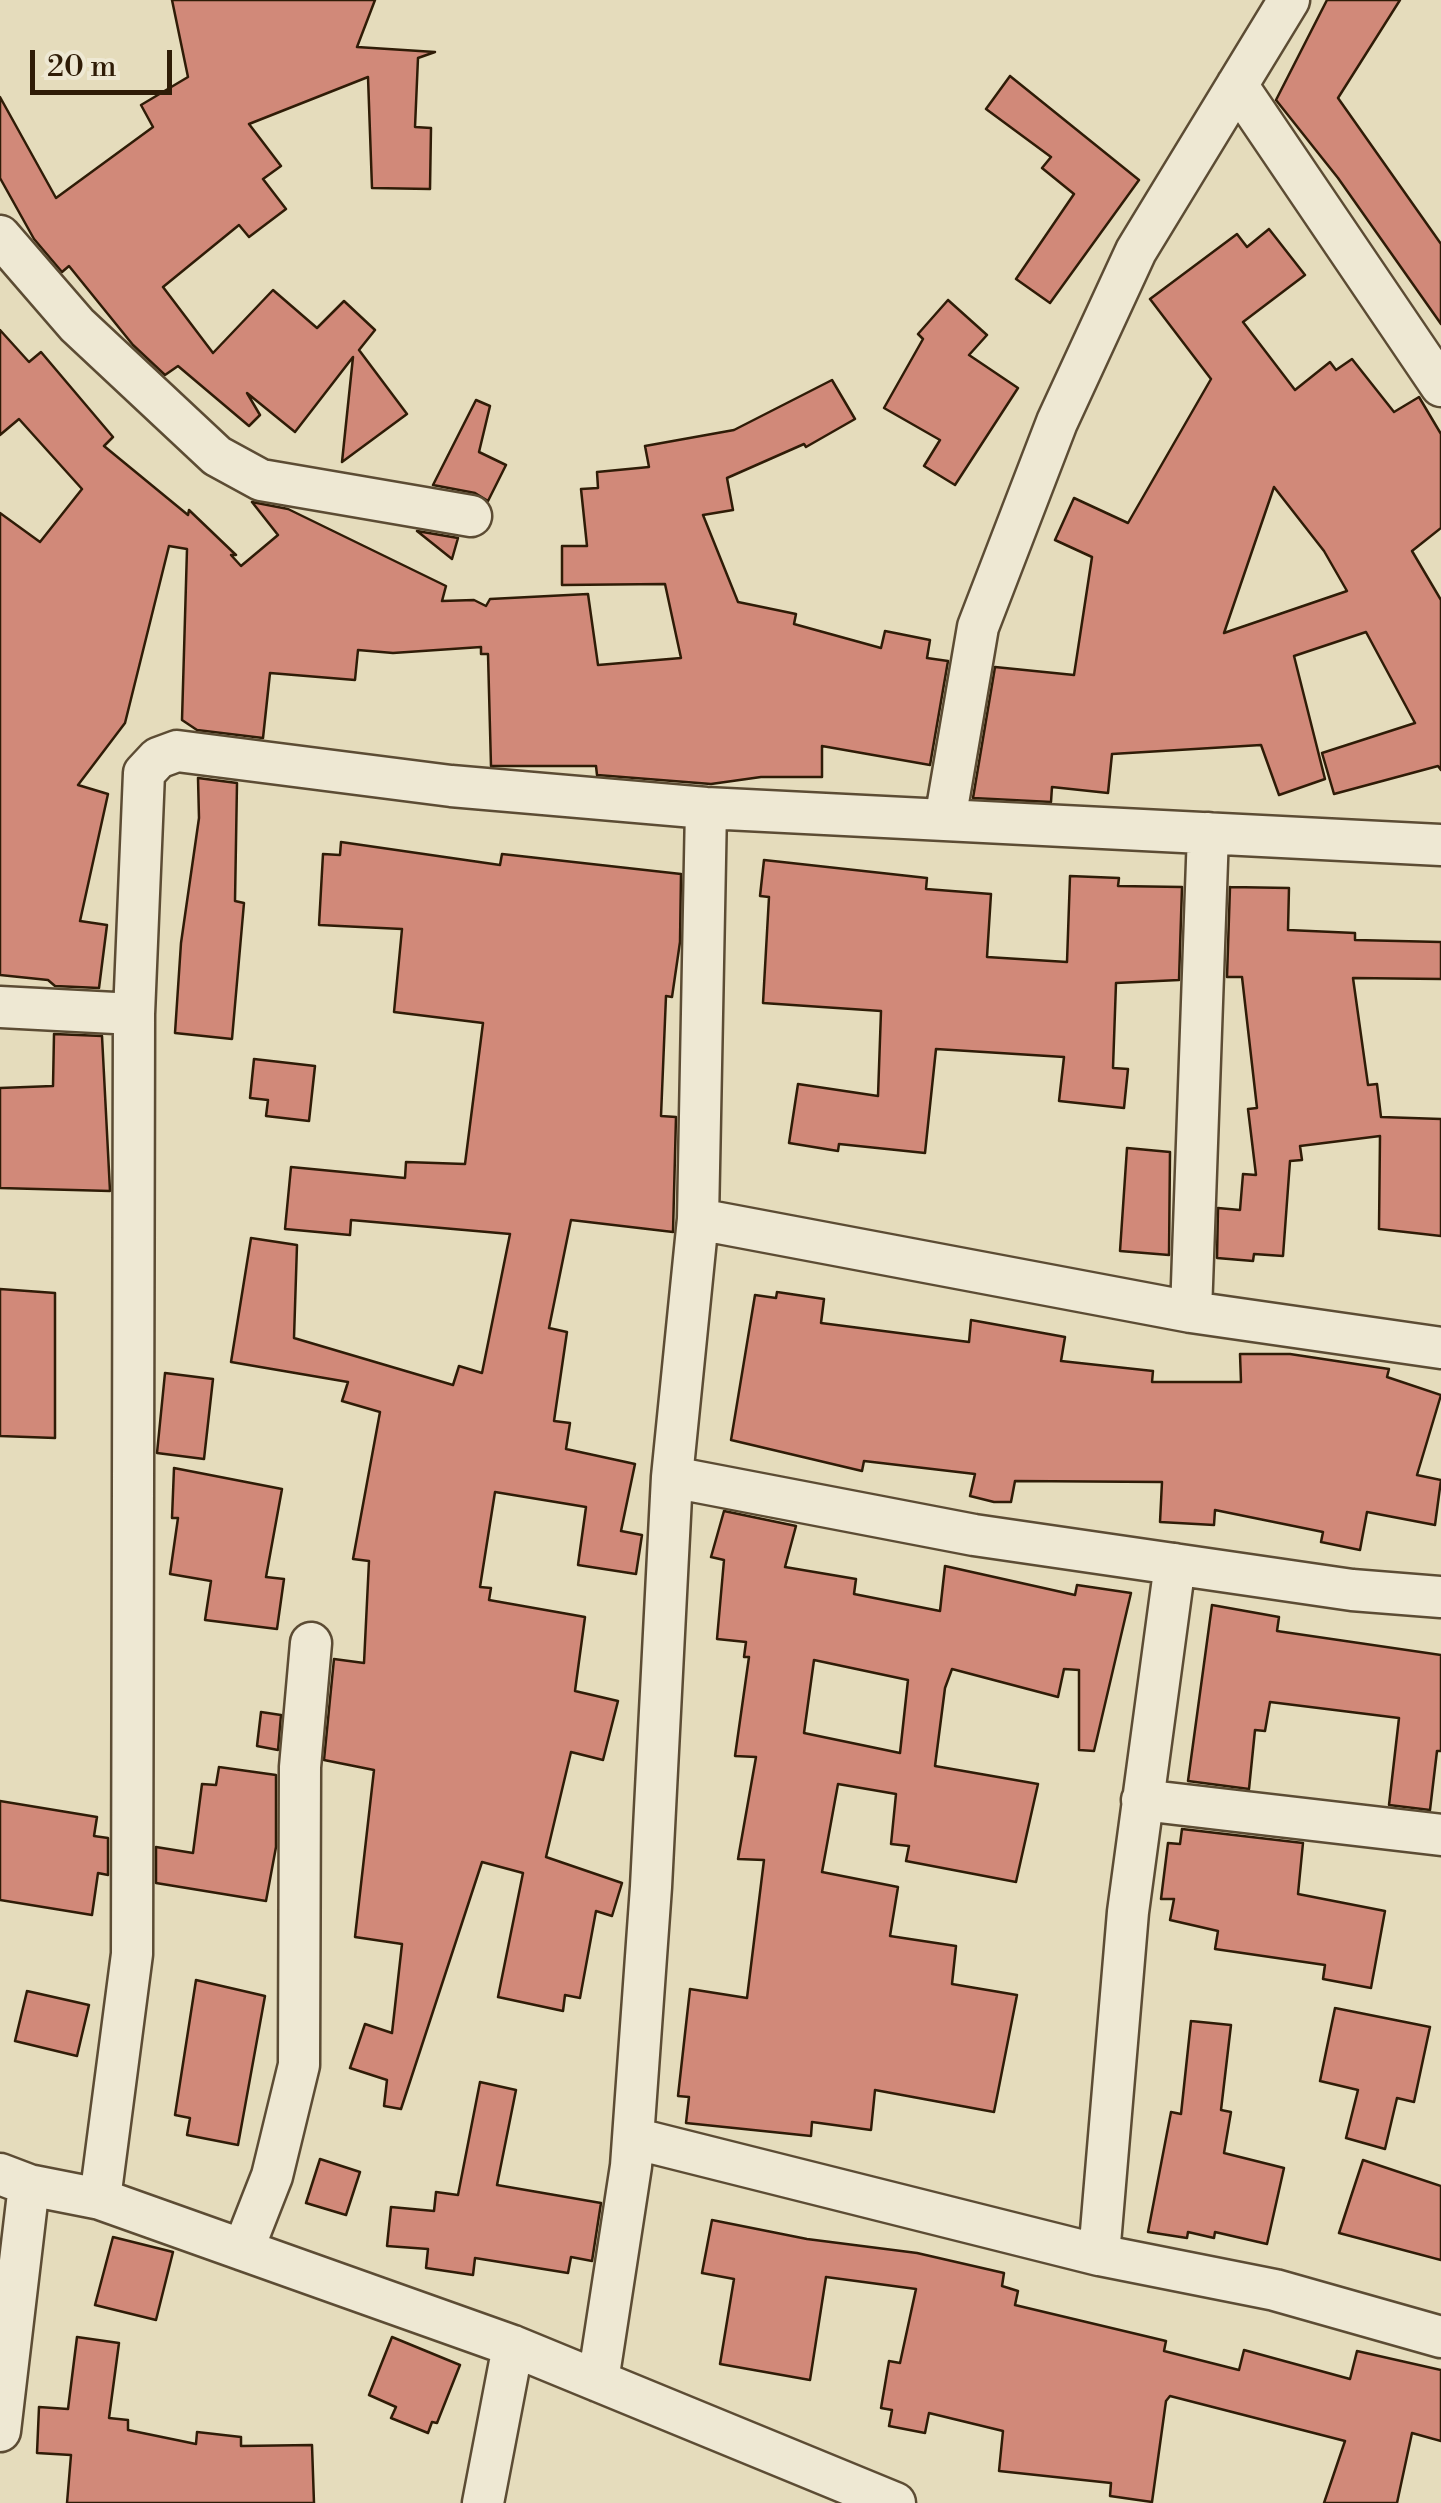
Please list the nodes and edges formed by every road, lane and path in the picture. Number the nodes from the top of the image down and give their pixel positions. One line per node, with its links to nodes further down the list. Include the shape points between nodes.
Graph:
1 (1289, 0): 2 (street)
2 (1237, 85): 4 (street); 7 (street, via 1136,251 1058,422 978,628)
3 (0, 236): 5 (street, via 77,325 217,456 262,480)
4 (1441, 386)
5 (471, 516)
6 (706, 808): 7 (street); 11 (street, via 177,752 158,758 144,773); 12 (street)
7 (945, 820): 8 (street)
8 (1208, 834): 9 (street); 13 (street)
9 (1441, 845)
10 (0, 1007): 11 (street)
11 (134, 1014): 23 (street, via 132,1954)
12 (698, 1219): 13 (street); 15 (street)
13 (1191, 1312): 14 (street)
14 (1441, 1348)
15 (672, 1477): 16 (street, via 974,1535); 21 (street)
16 (1175, 1564): 17 (street); 19 (street)
17 (1441, 1598)
18 (311, 1643): 24 (street, via 300,1767 299,2065 272,2176)
19 (1142, 1800): 20 (street); 25 (street)
20 (1441, 1835)
21 (632, 2138): 25 (street); 28 (street)
22 (15, 2180): 23 (street); 29 (street)
23 (100, 2199): 24 (street)
24 (243, 2250): 27 (street)
25 (1099, 2255): 26 (street, via 1275,2290)
26 (1441, 2337)
27 (513, 2346): 28 (street); 30 (street)
28 (598, 2381): 31 (street)
29 (0, 2431)
30 (483, 2503)
31 (895, 2503)

